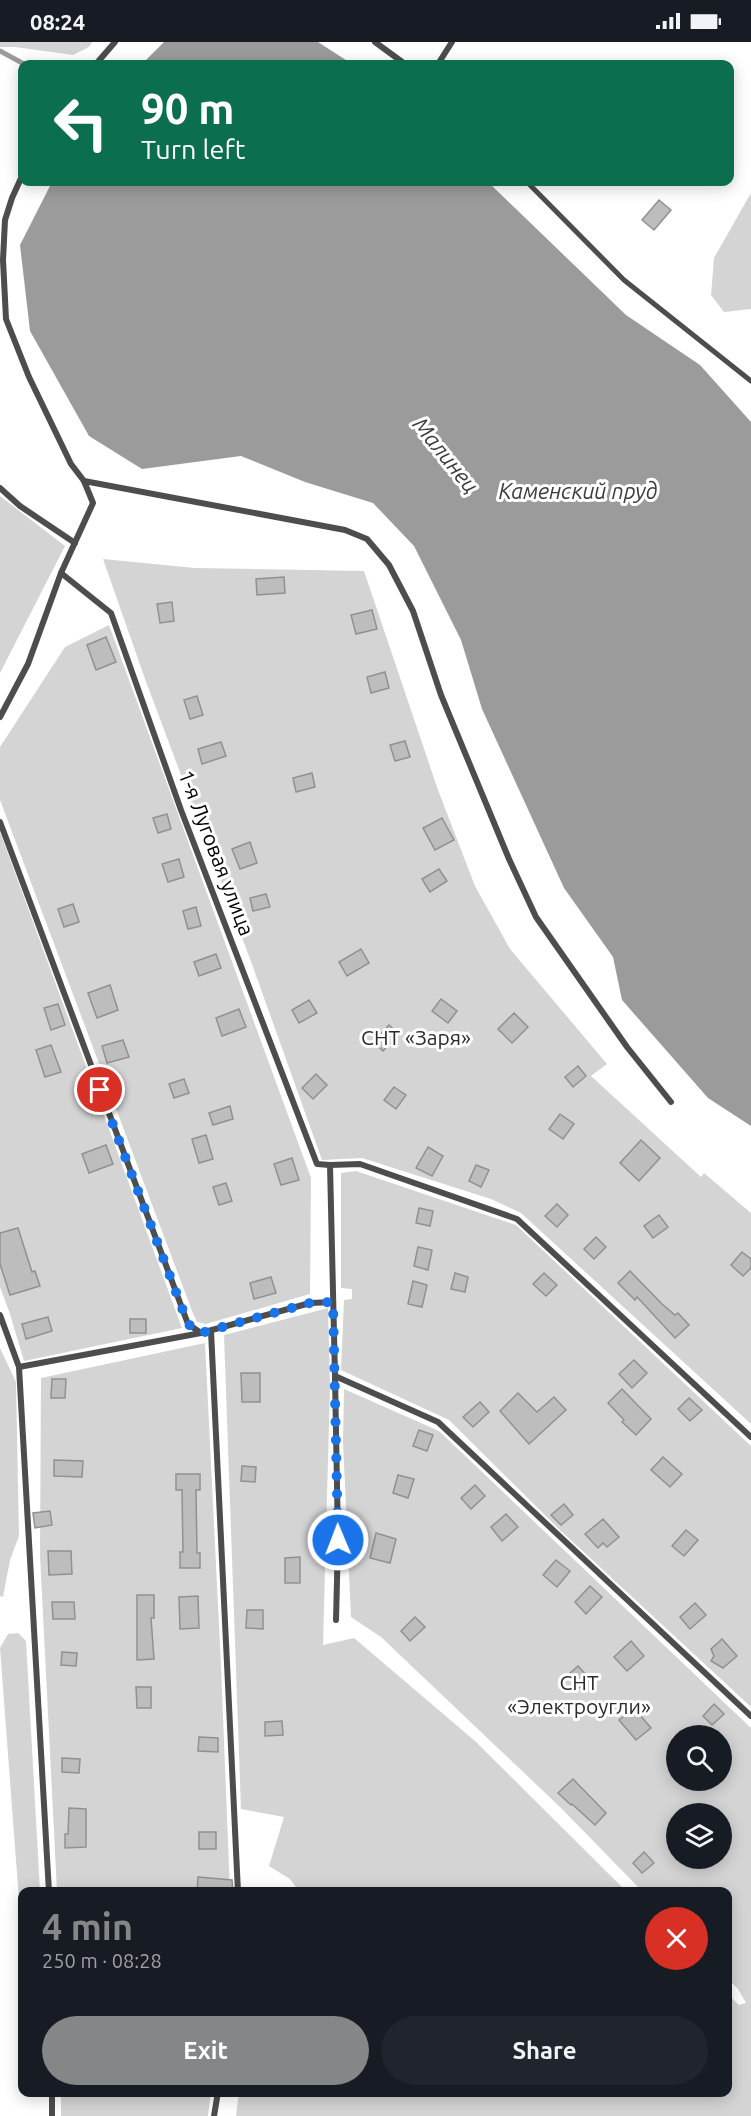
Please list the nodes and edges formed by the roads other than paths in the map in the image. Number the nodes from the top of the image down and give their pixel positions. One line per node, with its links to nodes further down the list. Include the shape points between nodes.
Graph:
1 (115, 42): 4 (street)
2 (375, 42): 5 (street)
3 (452, 42): 6 (street)
4 (99, 60)
5 (400, 60)
6 (441, 60)
7 (18, 185): 9 (street, via 5,220)
8 (530, 186): 11 (street, via 624,280)
9 (6, 319): 10 (street); 12 (street, via 29,377 71,464)
10 (0, 324)
11 (751, 381)
12 (84, 482): 14 (street, via 93,503); 18 (street, via 345,530 367,539 389,565 412,611 441,695 536,917 627,1047)
13 (0, 488): 14 (street)
14 (75, 543): 15 (street)
15 (61, 573): 16 (street, via 28,664); 19 (street, 1-я Луговая улица, via 111,613 181,810 317,1164)
16 (0, 717)
17 (0, 822): 23 (street, via 188,1324)
18 (671, 1102)
19 (330, 1165): 20 (street); 26 (street, via 360,1164 517,1219)
20 (333, 1302): 22 (street, via 310,1303); 25 (street)
21 (0, 1315): 24 (street)
22 (212, 1331): 23 (street); 30 (street)
23 (201, 1333): 24 (street)
24 (19, 1367): 29 (street)
25 (335, 1376): 27 (street); 28 (street, via 438,1422)
26 (751, 1437)
27 (336, 1620)
28 (751, 1716)
29 (49, 1887)
30 (238, 1887)
31 (52, 2097): 33 (street)
32 (217, 2097): 34 (street)
33 (52, 2116)
34 (214, 2116)

